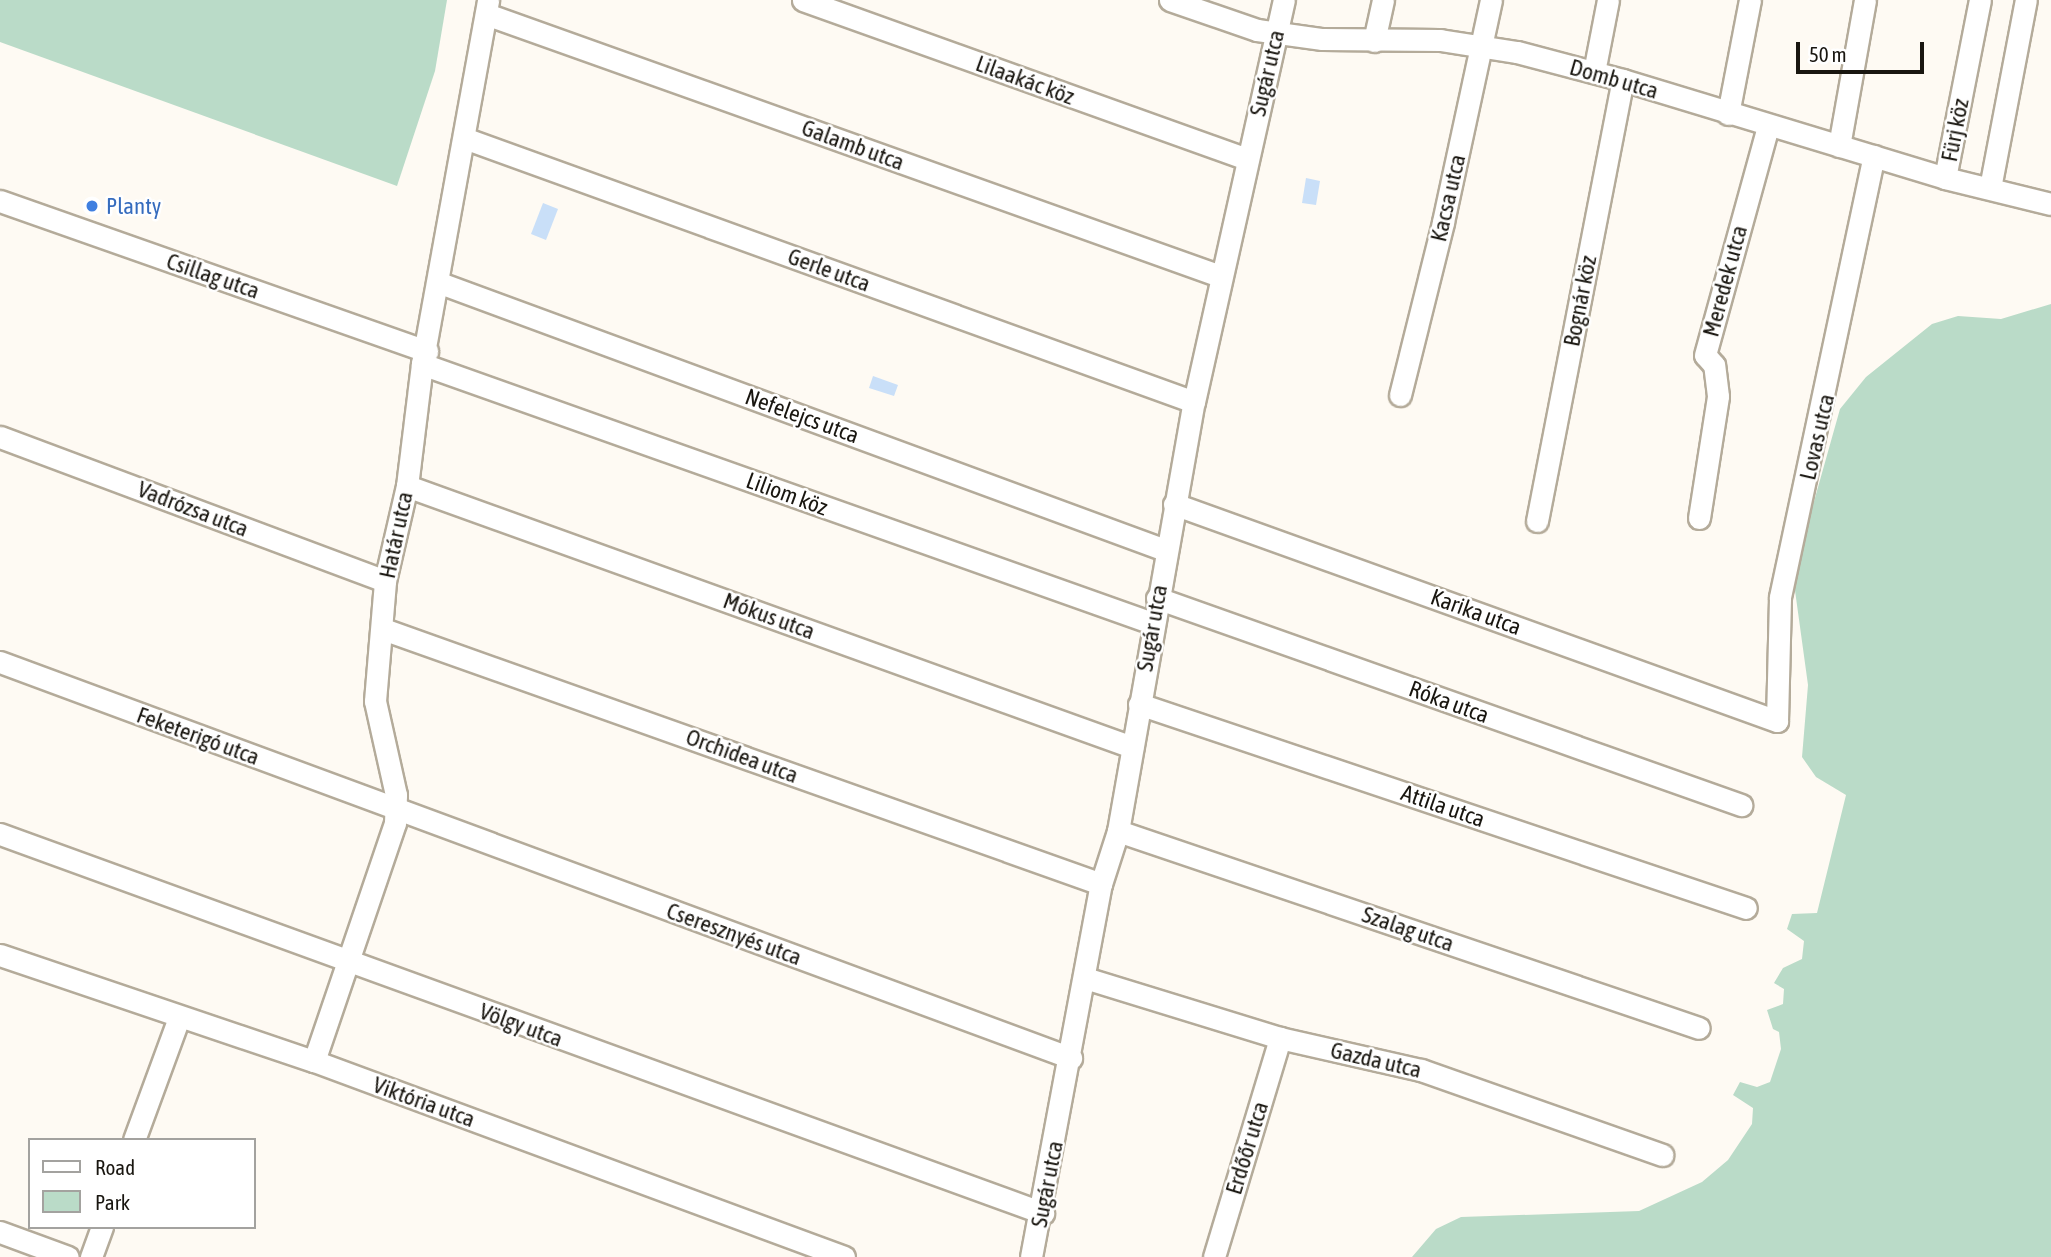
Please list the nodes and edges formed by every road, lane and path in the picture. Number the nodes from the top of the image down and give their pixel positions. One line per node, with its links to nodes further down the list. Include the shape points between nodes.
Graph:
1 (803, 0): 22 (street, Lilaakác köz)
2 (1170, 0): 12 (street, Domb utca, via 1257,30)
3 (1284, 0): 12 (street, Sugár utca)
4 (1382, 0): 13 (street)
5 (1491, 0): 14 (street, Kacsa utca)
6 (1608, 0): 15 (street)
7 (1750, 0): 17 (street)
8 (1866, 0): 20 (street)
9 (1980, 0): 23 (street, Fürj köz)
10 (2026, 0): 24 (street)
11 (487, 7): 19 (street, Határ utca); 27 (street, Galamb utca)
12 (1277, 32): 13 (street, Domb utca); 22 (street, Sugár utca)
13 (1374, 41): 14 (street, Domb utca, via 1440,40)
14 (1481, 47): 15 (street, Domb utca); 30 (street, Kacsa utca)
15 (1594, 72): 16 (street, Domb utca)
16 (1623, 80): 17 (street, Domb utca); 36 (street, Bognár köz)
17 (1728, 114): 18 (street, Domb utca)
18 (1768, 127): 20 (street, Domb utca); 35 (street, Meredek utca, via 1705,355 1714,365 1718,396)
19 (464, 138): 28 (street, Határ utca); 31 (street, Gerle utca)
20 (1839, 146): 21 (street, Domb utca)
21 (1874, 156): 23 (street, Domb utca); 44 (street, Lovas utca, via 1780,597)
22 (1247, 159): 27 (street, Sugár utca)
23 (1945, 178): 24 (street, Domb utca)
24 (1990, 188): 26 (street, Domb utca)
25 (0, 201): 29 (street, Csillag utca)
26 (2051, 204)
27 (1220, 275): 31 (street, Sugár utca)
28 (440, 283): 29 (street, Határ utca); 37 (street, Nefelejcs utca)
29 (424, 357): 33 (street, Határ utca); 40 (street, Liliom köz)
30 (1400, 395)
31 (1194, 402): 34 (street, Sugár utca)
32 (0, 437): 38 (street, Vadrózsa utca)
33 (407, 486): 38 (street, Határ utca); 45 (street, Mókus utca)
34 (1174, 504): 37 (street, Sugár utca); 44 (street, Karika utca)
35 (1699, 518)
36 (1537, 522)
37 (1165, 550): 39 (street, Sugár utca)
38 (385, 581): 41 (street, Határ utca)
39 (1157, 598): 40 (street, Sugár utca); 46 (street, Róka utca)
40 (1152, 623): 43 (street, Sugár utca)
41 (383, 629): 47 (street, Határ utca, via 375,701); 50 (street, Orchidea utca)
42 (0, 662): 47 (street, Feketerigó utca)
43 (1139, 705): 45 (street, Sugár utca); 51 (street, Attila utca)
44 (1777, 720)
45 (1132, 747): 48 (street, Sugár utca)
46 (1741, 805)
47 (396, 809): 53 (street, Határ utca); 58 (street, Cseresznyés utca)
48 (1118, 831): 50 (street, Sugár utca); 56 (street, Szalag utca)
49 (0, 834): 53 (street, Völgy utca)
50 (1101, 884): 54 (street, Sugár utca)
51 (1746, 908)
52 (0, 955): 55 (street, Viktória utca)
53 (348, 963): 59 (street, Határ utca); 62 (street, Völgy utca)
54 (1085, 978): 57 (street, Gazda utca); 58 (street, Sugár utca)
55 (179, 1018): 59 (street, Viktória utca); 60 (street)
56 (1699, 1028)
57 (1280, 1038): 61 (street, Gazda utca, via 1421,1070); 69 (street, Erdőőr utca)
58 (1071, 1058): 62 (street, Sugár utca)
59 (314, 1061): 67 (street, Viktória utca)
60 (135, 1138)
61 (1663, 1155)
62 (1043, 1213): 68 (street, Sugár utca)
63 (101, 1229): 66 (street)
64 (0, 1232): 65 (street)
65 (68, 1257)
66 (91, 1257)
67 (844, 1257)
68 (1031, 1257)
69 (1214, 1257)

